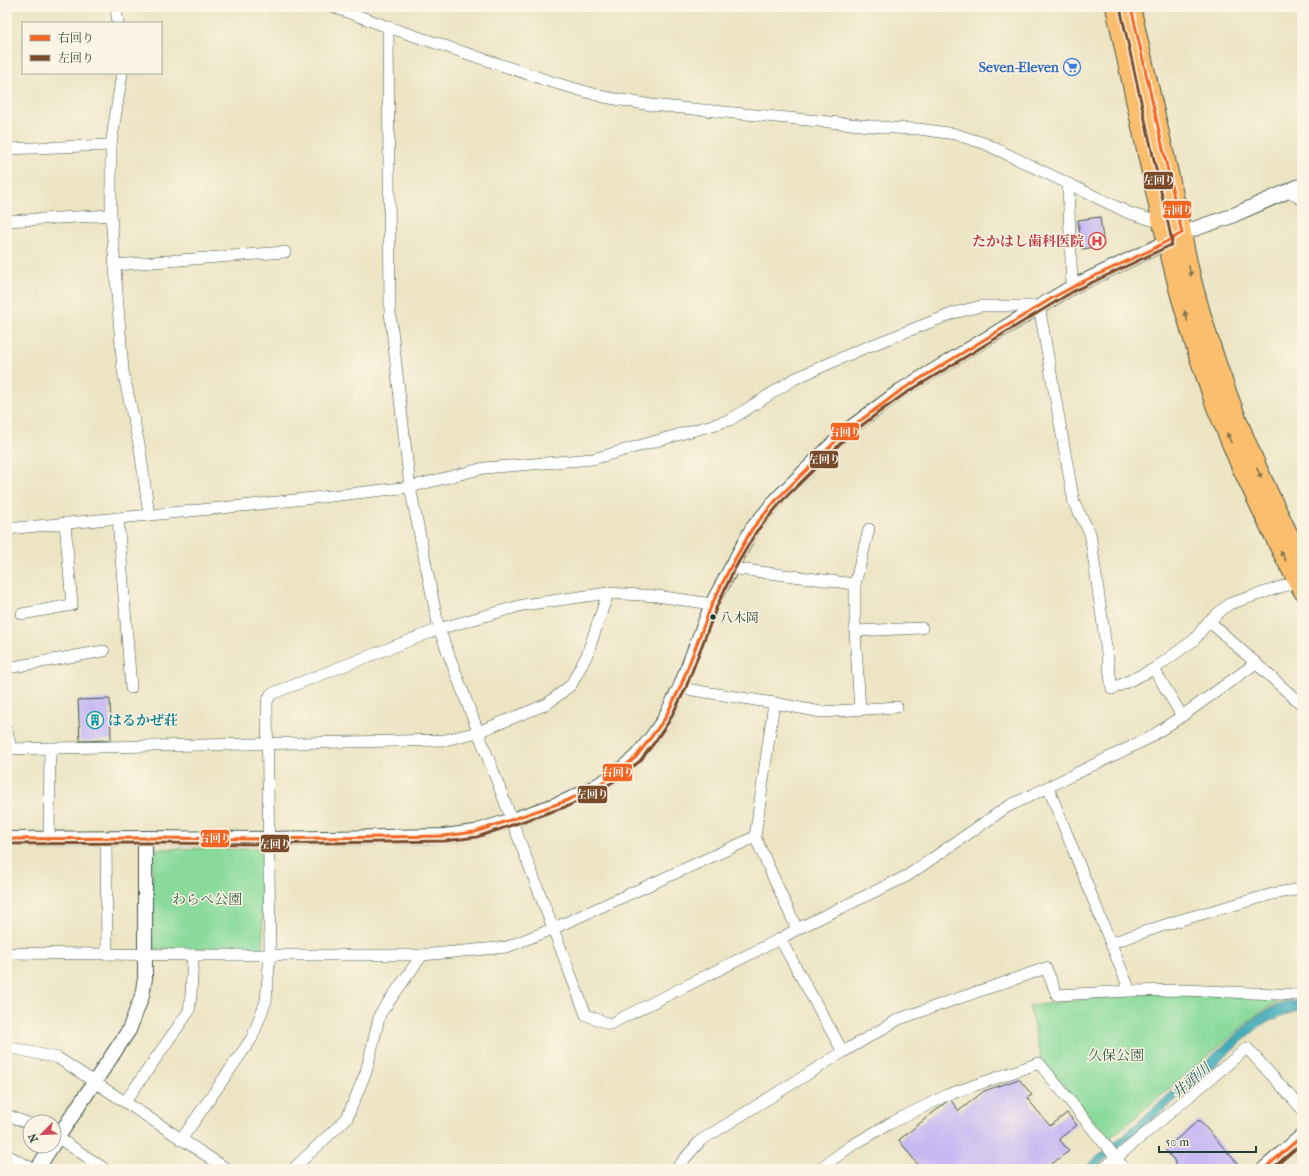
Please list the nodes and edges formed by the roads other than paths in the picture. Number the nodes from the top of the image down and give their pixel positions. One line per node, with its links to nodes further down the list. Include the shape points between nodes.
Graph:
1 (116, 7): 5 (street)
2 (334, 7): 6 (street)
3 (1115, 7): 14 (highway)
4 (1131, 7): 16 (highway)
5 (118, 22)
6 (388, 27): 10 (street, via 604,97 659,106 955,134 986,144); 22 (street, via 390,312)
7 (122, 74): 8 (street)
8 (111, 145): 9 (street); 13 (street)
9 (7, 149)
10 (1068, 184): 14 (street, via 1129,213 1152,220); 20 (street)
11 (1296, 188): 12 (street); 16 (street)
12 (1302, 200)
13 (111, 215): 15 (street); 19 (street)
14 (1161, 219): 17 (highway)
15 (7, 221)
16 (1182, 233): 17 (street); 28 (highway, one-way to 28, via 1194,289 1229,400 1278,514)
17 (1167, 242): 20 (street); 31 (highway, one-way to 17, via 1255,498 1215,405 1194,343)
18 (286, 252): 19 (street)
19 (115, 265): 23 (street, via 124,371 140,449)
20 (1072, 287): 21 (street)
21 (1039, 306): 22 (street, via 981,306 954,313 794,379 730,420 593,459 484,468); 29 (street, via 900,391 845,432 778,498 756,524); 42 (street, via 1074,503 1090,533 1112,689)
22 (410, 488): 23 (street); 37 (street)
23 (149, 515): 24 (street)
24 (118, 518): 25 (street); 43 (street)
25 (65, 523): 26 (street); 34 (street, via 72,605)
26 (7, 529)
27 (869, 529): 30 (street)
28 (1302, 560)
29 (730, 568): 30 (street); 33 (street)
30 (855, 584): 38 (street)
31 (1300, 584): 35 (street, via 1229,604)
32 (608, 593): 33 (street, via 658,596); 37 (street, via 522,605); 51 (street, via 587,655 571,685 547,704)
33 (712, 604): 44 (street)
34 (22, 614)
35 (1209, 621): 40 (street); 42 (street, via 1194,640)
36 (922, 628): 38 (street)
37 (439, 629): 51 (street); 52 (street, via 271,694 267,702)
38 (855, 631): 48 (street)
39 (104, 651): 41 (street)
40 (1256, 663): 46 (street); 49 (street)
41 (7, 668)
42 (1154, 669): 49 (street)
43 (131, 688)
44 (680, 688): 45 (street); 56 (street, via 664,720 650,740 636,757 613,776 566,801)
45 (774, 703): 48 (street, via 821,712); 57 (street)
46 (1302, 705)
47 (897, 707): 48 (street)
48 (860, 710)
49 (1182, 716): 55 (street, via 1149,738)
50 (7, 731): 54 (street)
51 (478, 732): 52 (street, via 438,741); 56 (street)
52 (267, 743): 53 (street); 62 (street)
53 (50, 748): 54 (street); 61 (street)
54 (9, 749)
55 (1048, 787): 65 (street, via 1007,807 907,876); 67 (street)
56 (512, 820): 62 (street, via 475,832 444,836); 64 (street)
57 (755, 837): 64 (street); 65 (street)
58 (106, 838): 59 (street); 61 (street); 69 (street)
59 (145, 838): 62 (street); 70 (street)
60 (7, 839): 61 (street)
61 (49, 839)
62 (268, 839): 71 (street)
63 (1302, 889): 67 (street, via 1236,904)
64 (552, 929): 66 (street, via 586,1015 610,1024); 73 (street, via 507,947)
65 (797, 929): 66 (street)
66 (780, 939): 77 (street)
67 (1111, 943): 74 (street)
68 (7, 953): 69 (street)
69 (107, 954): 70 (street)
70 (146, 954): 72 (street); 78 (street, via 142,996 136,1013 129,1030)
71 (270, 954): 72 (street); 73 (street); 85 (street, via 266,1001 252,1038)
72 (193, 955): 79 (street, via 189,1011)
73 (422, 955): 94 (street, via 380,1014 366,1072 348,1118)
74 (1130, 991): 75 (street); 77 (street, via 1057,995 1046,968 899,1019)
75 (1302, 994)
76 (7, 1047): 78 (street, via 58,1058)
77 (843, 1052): 95 (street, via 700,1141)
78 (94, 1082): 79 (street); 83 (street)
79 (126, 1102): 85 (street)
80 (1302, 1110): 89 (street, via 1247,1048)
81 (7, 1115): 82 (street)
82 (22, 1121)
83 (62, 1128)
84 (1302, 1136): 99 (street)
85 (181, 1140): 93 (street)
86 (62, 1145): 92 (street)
87 (46, 1154): 91 (street)
88 (7, 1155): 90 (street)
89 (1116, 1158): 96 (street, via 1039,1063 946,1095 857,1142); 97 (street); 98 (street)
90 (33, 1169)
91 (37, 1169)
92 (105, 1169)
93 (227, 1169)
94 (293, 1169)
95 (676, 1169)
96 (819, 1169)
97 (1103, 1169)
98 (1125, 1169)
99 (1264, 1169)

